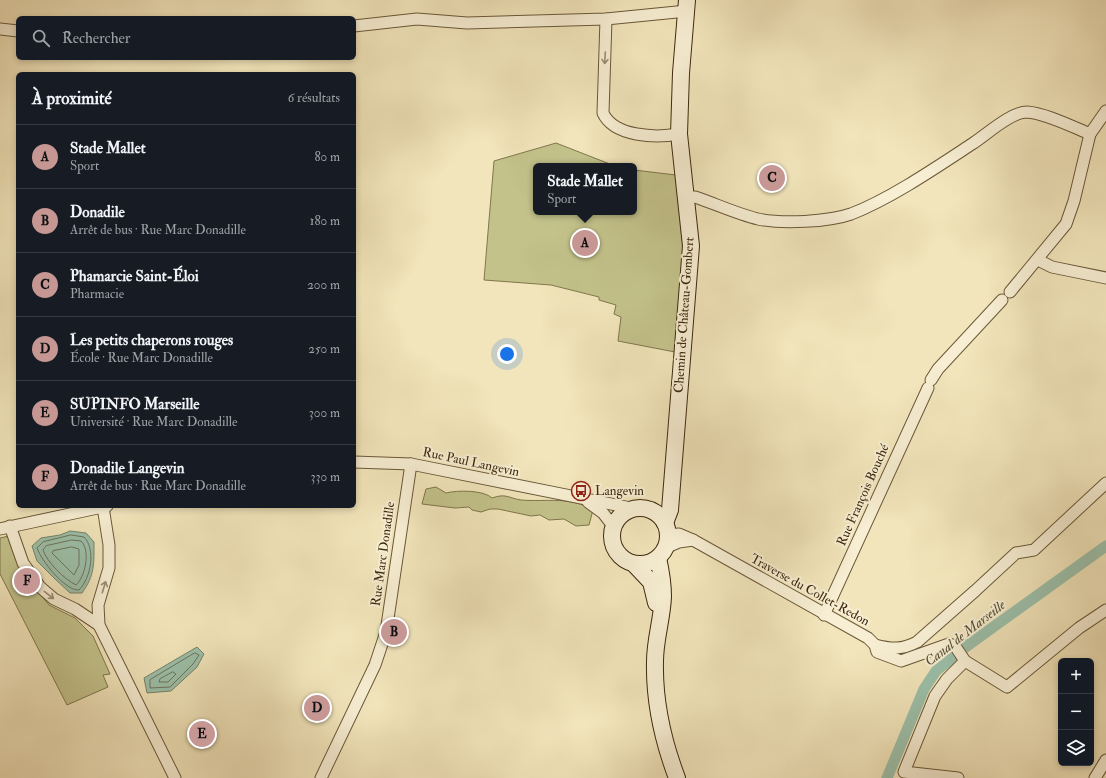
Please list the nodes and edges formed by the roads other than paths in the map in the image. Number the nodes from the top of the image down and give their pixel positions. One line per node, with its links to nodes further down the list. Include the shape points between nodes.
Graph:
1 (687, 5): 2 (street); 7 (street, Chemin de Château-Gombert)
2 (606, 19): 3 (street, via 468,23 417,19); 7 (street, one-way to 7, via 603,113 607,122 619,129 641,134)
3 (356, 26)
4 (0, 29): 5 (street)
5 (16, 31)
6 (1106, 111): 8 (street)
7 (679, 134): 9 (street, Chemin de Château-Gombert)
8 (1090, 134): 9 (street, via 1057,120 1026,112 1010,118 946,162 882,199 851,214 835,218 785,222 758,219 695,197); 10 (street, Rue François Bouché, via 1066,224)
9 (686, 197): 15 (street, Chemin de Château-Gombert, via 691,246)
10 (1038, 260): 11 (street, via 1052,267); 26 (street, Rue François Bouché, via 938,369)
11 (1106, 278)
12 (356, 462): 13 (street, Rue Paul Langevin)
13 (411, 464): 16 (street, Rue Paul Langevin); 33 (street, Rue Marc Donadille, via 386,632 375,665)
14 (1106, 483): 29 (street, via 1034,550 1016,553 916,642 906,648 891,649)
15 (672, 487): 20 (street, via 660,502); 23 (street, Chemin de Château-Gombert)
16 (582, 499): 19 (street, Rue Paul Langevin); 21 (street, Rue Paul Langevin, via 603,513)
17 (96, 508): 22 (street)
18 (105, 508): 27 (street, one-way to 18, via 98,605 109,568)
19 (631, 508): 20 (street); 21 (street, via 620,516)
20 (649, 509): 23 (street, via 658,515)
21 (613, 526): 24 (street, via 615,550 623,559)
22 (5, 528): 27 (street, one-way to 27, via 23,564 40,587 54,599)
23 (664, 541): 24 (street, via 647,564); 26 (street, Traverse du Collet-Redon, via 693,540); 28 (street, Chemin de Château-Gombert, via 663,598)
24 (634, 564): 28 (street, Chemin de Château-Gombert, via 650,582 656,601)
25 (1106, 610): 30 (street, Traverse du Collet-Redon, via 1079,628 1006,687)
26 (824, 615): 29 (street, Traverse du Collet-Redon, via 868,638)
27 (99, 625): 32 (street)
28 (657, 632): 34 (street, Chemin de Château-Gombert, via 656,698 662,733)
29 (875, 645): 30 (street, Traverse du Collet-Redon, via 877,652 900,660 949,644 955,646)
30 (965, 661): 35 (street, via 935,696 904,772)
31 (1106, 760): 36 (street)
32 (175, 778)
33 (320, 778)
34 (677, 778)
35 (958, 778)
36 (1095, 778)

